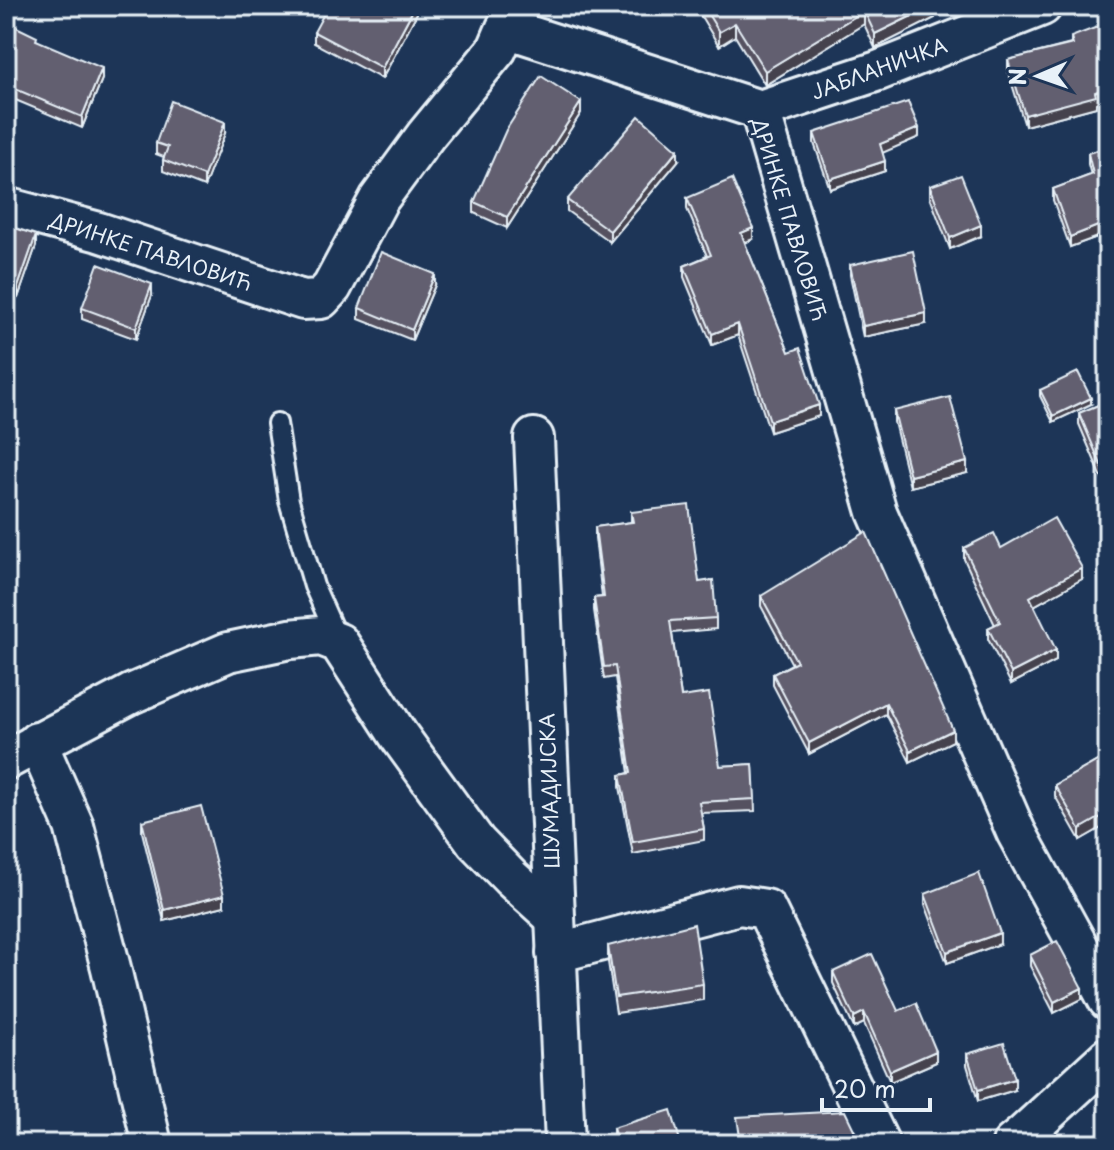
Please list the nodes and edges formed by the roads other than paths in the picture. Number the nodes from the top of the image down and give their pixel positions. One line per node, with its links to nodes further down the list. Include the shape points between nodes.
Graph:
1 (1042, 6): 3 (street, ЈАБЛАНИЧКА, via 878,71)
2 (510, 17): 3 (street, ДРИНКЕ ПАВЛОВИЋ); 4 (street, ДРИНКЕ ПАВЛОВИЋ, via 497,49 379,199 321,299 303,300)
3 (760, 110): 10 (street, ДРИНКЕ ПАВЛОВИЋ, via 877,512 1016,832)
4 (6, 207)
5 (277, 423): 7 (lane, via 289,501 314,586)
6 (534, 438): 9 (street, ШУМАДИЈСКА)
7 (339, 643): 8 (street, via 321,636 228,652 131,694); 9 (street, via 476,842)
8 (22, 751): 13 (street, via 74,826)
9 (555, 935): 14 (street, ШУМАДИЈСКА); 15 (street, via 739,905 766,909)
10 (1108, 1000)
11 (1108, 1057): 12 (street)
12 (1022, 1141)
13 (152, 1144)
14 (565, 1144)
15 (880, 1144)

